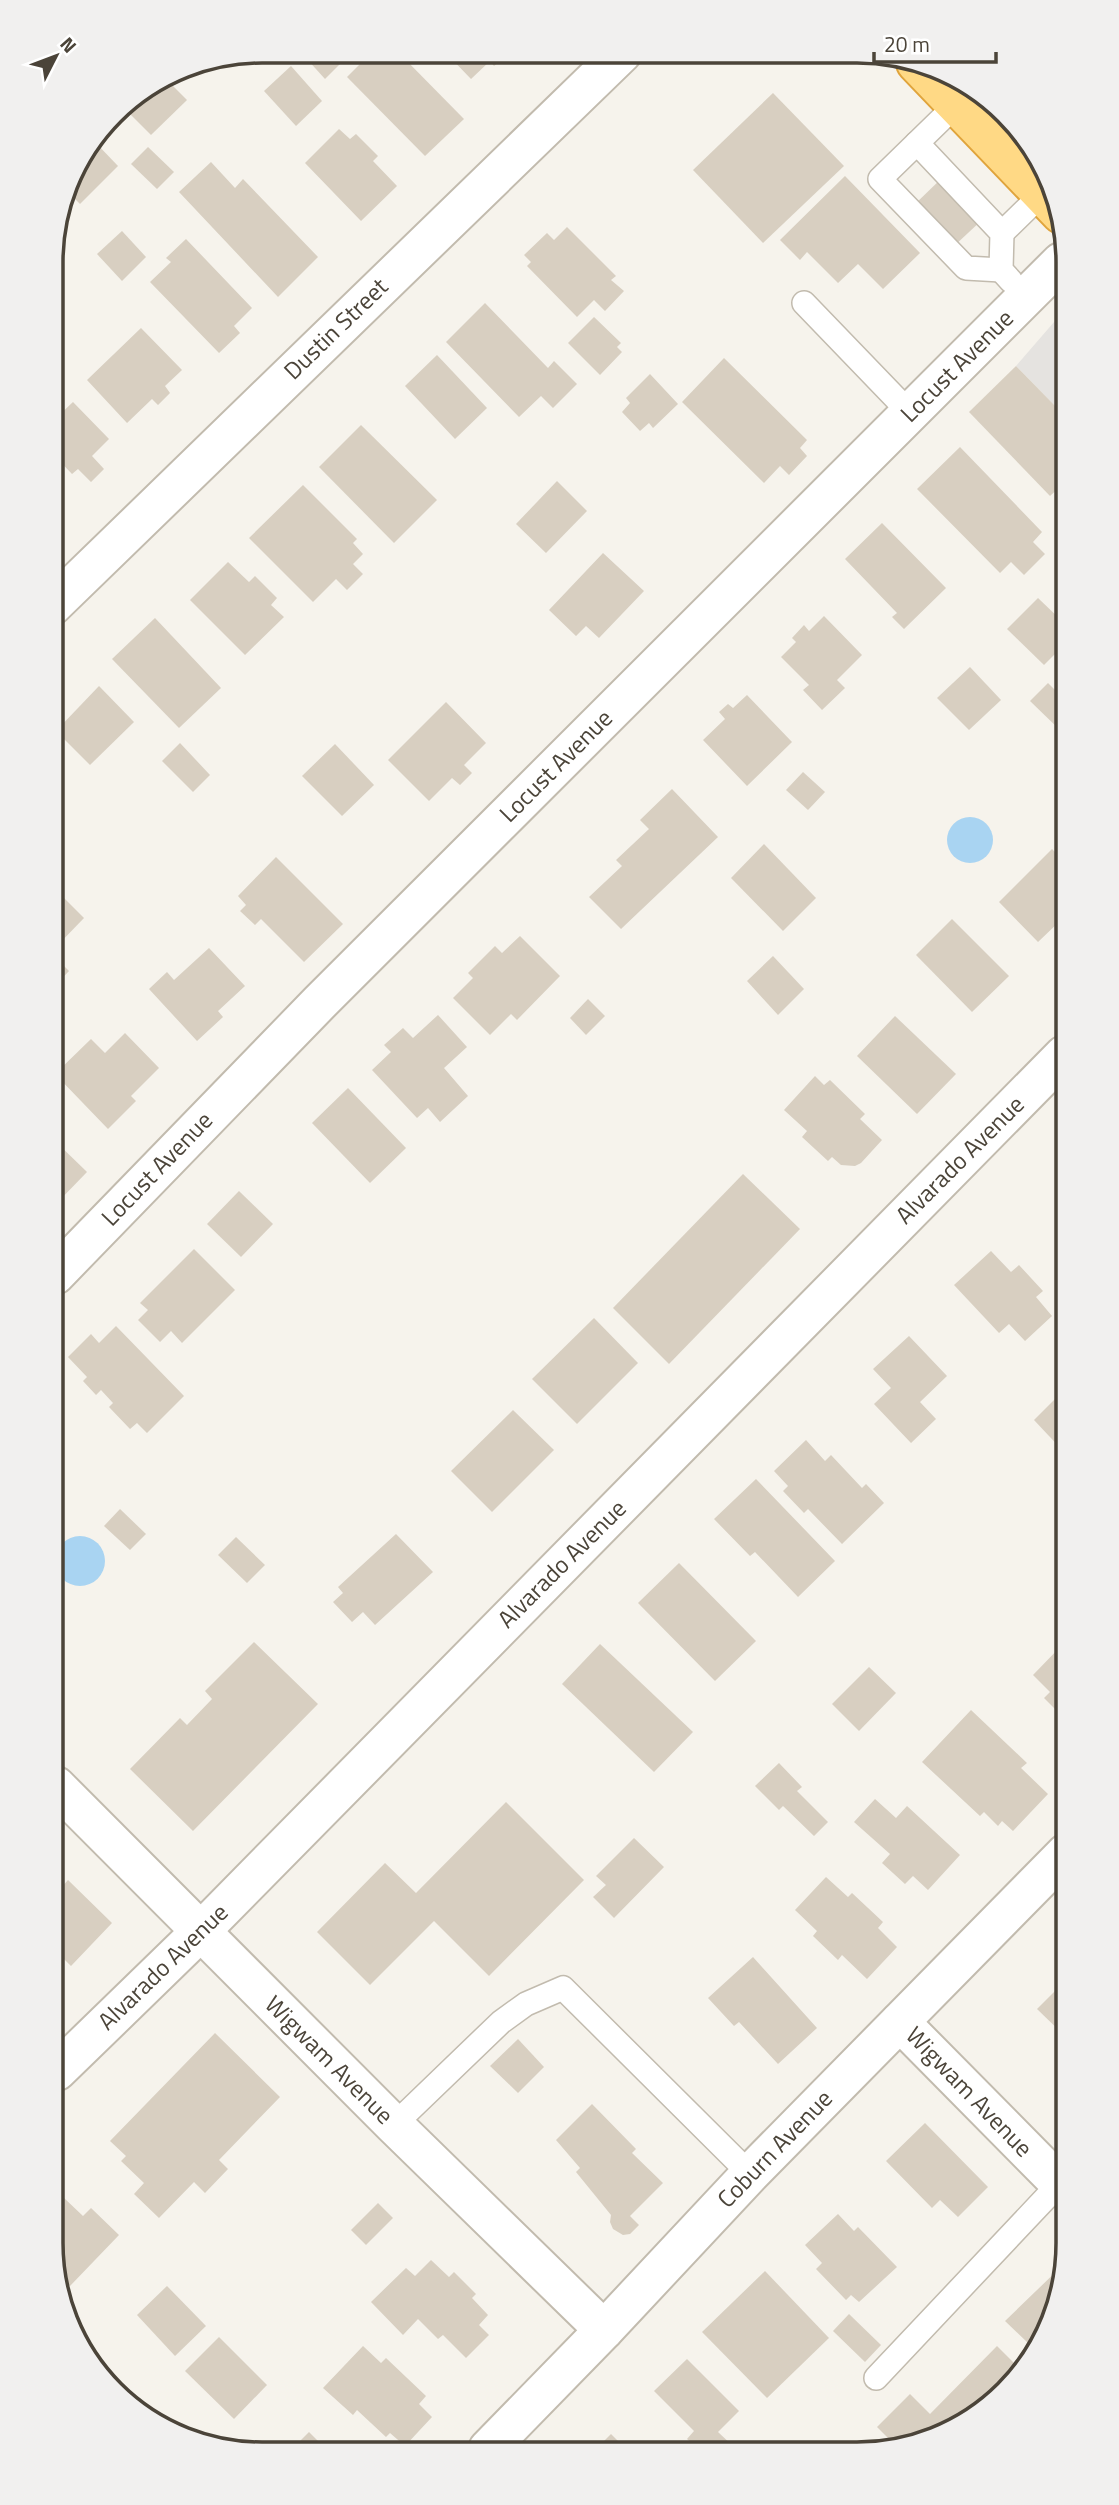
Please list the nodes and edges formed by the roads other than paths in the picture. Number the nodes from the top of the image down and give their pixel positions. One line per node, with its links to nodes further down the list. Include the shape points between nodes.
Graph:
1 (612, 63): 13 (street, Dustin Street)
2 (928, 77): 3 (highway)
3 (956, 105): 4 (lane); 5 (highway)
4 (917, 143): 7 (lane); 9 (lane, via 880,179 966,268)
5 (1045, 198)
6 (1048, 206): 7 (lane)
7 (1002, 233): 9 (lane)
8 (1056, 267): 10 (street, Locust Avenue)
9 (1001, 270): 10 (lane)
10 (1026, 298): 12 (street, Locust Avenue)
11 (804, 303): 12 (lane)
12 (910, 413): 15 (street, Locust Avenue, via 320,1002)
13 (63, 595)
14 (1056, 1063): 18 (street, Alvarado Avenue)
15 (63, 1267)
16 (63, 1793): 18 (street, Wigwam Avenue)
17 (1056, 1863): 19 (street, Coburn Avenue)
18 (200, 1932): 20 (street, Alvarado Avenue); 21 (street, Wigwam Avenue)
19 (900, 2022): 22 (street, Wigwam Avenue); 23 (street, Coburn Avenue)
20 (63, 2065)
21 (394, 2125): 23 (lane, via 501,2022 526,2004 563,1988); 25 (street, Wigwam Avenue)
22 (1056, 2172)
23 (750, 2174): 25 (street, Coburn Avenue)
24 (1056, 2184): 26 (lane)
25 (604, 2330): 27 (street, Coburn Avenue)
26 (876, 2378)
27 (495, 2442)

